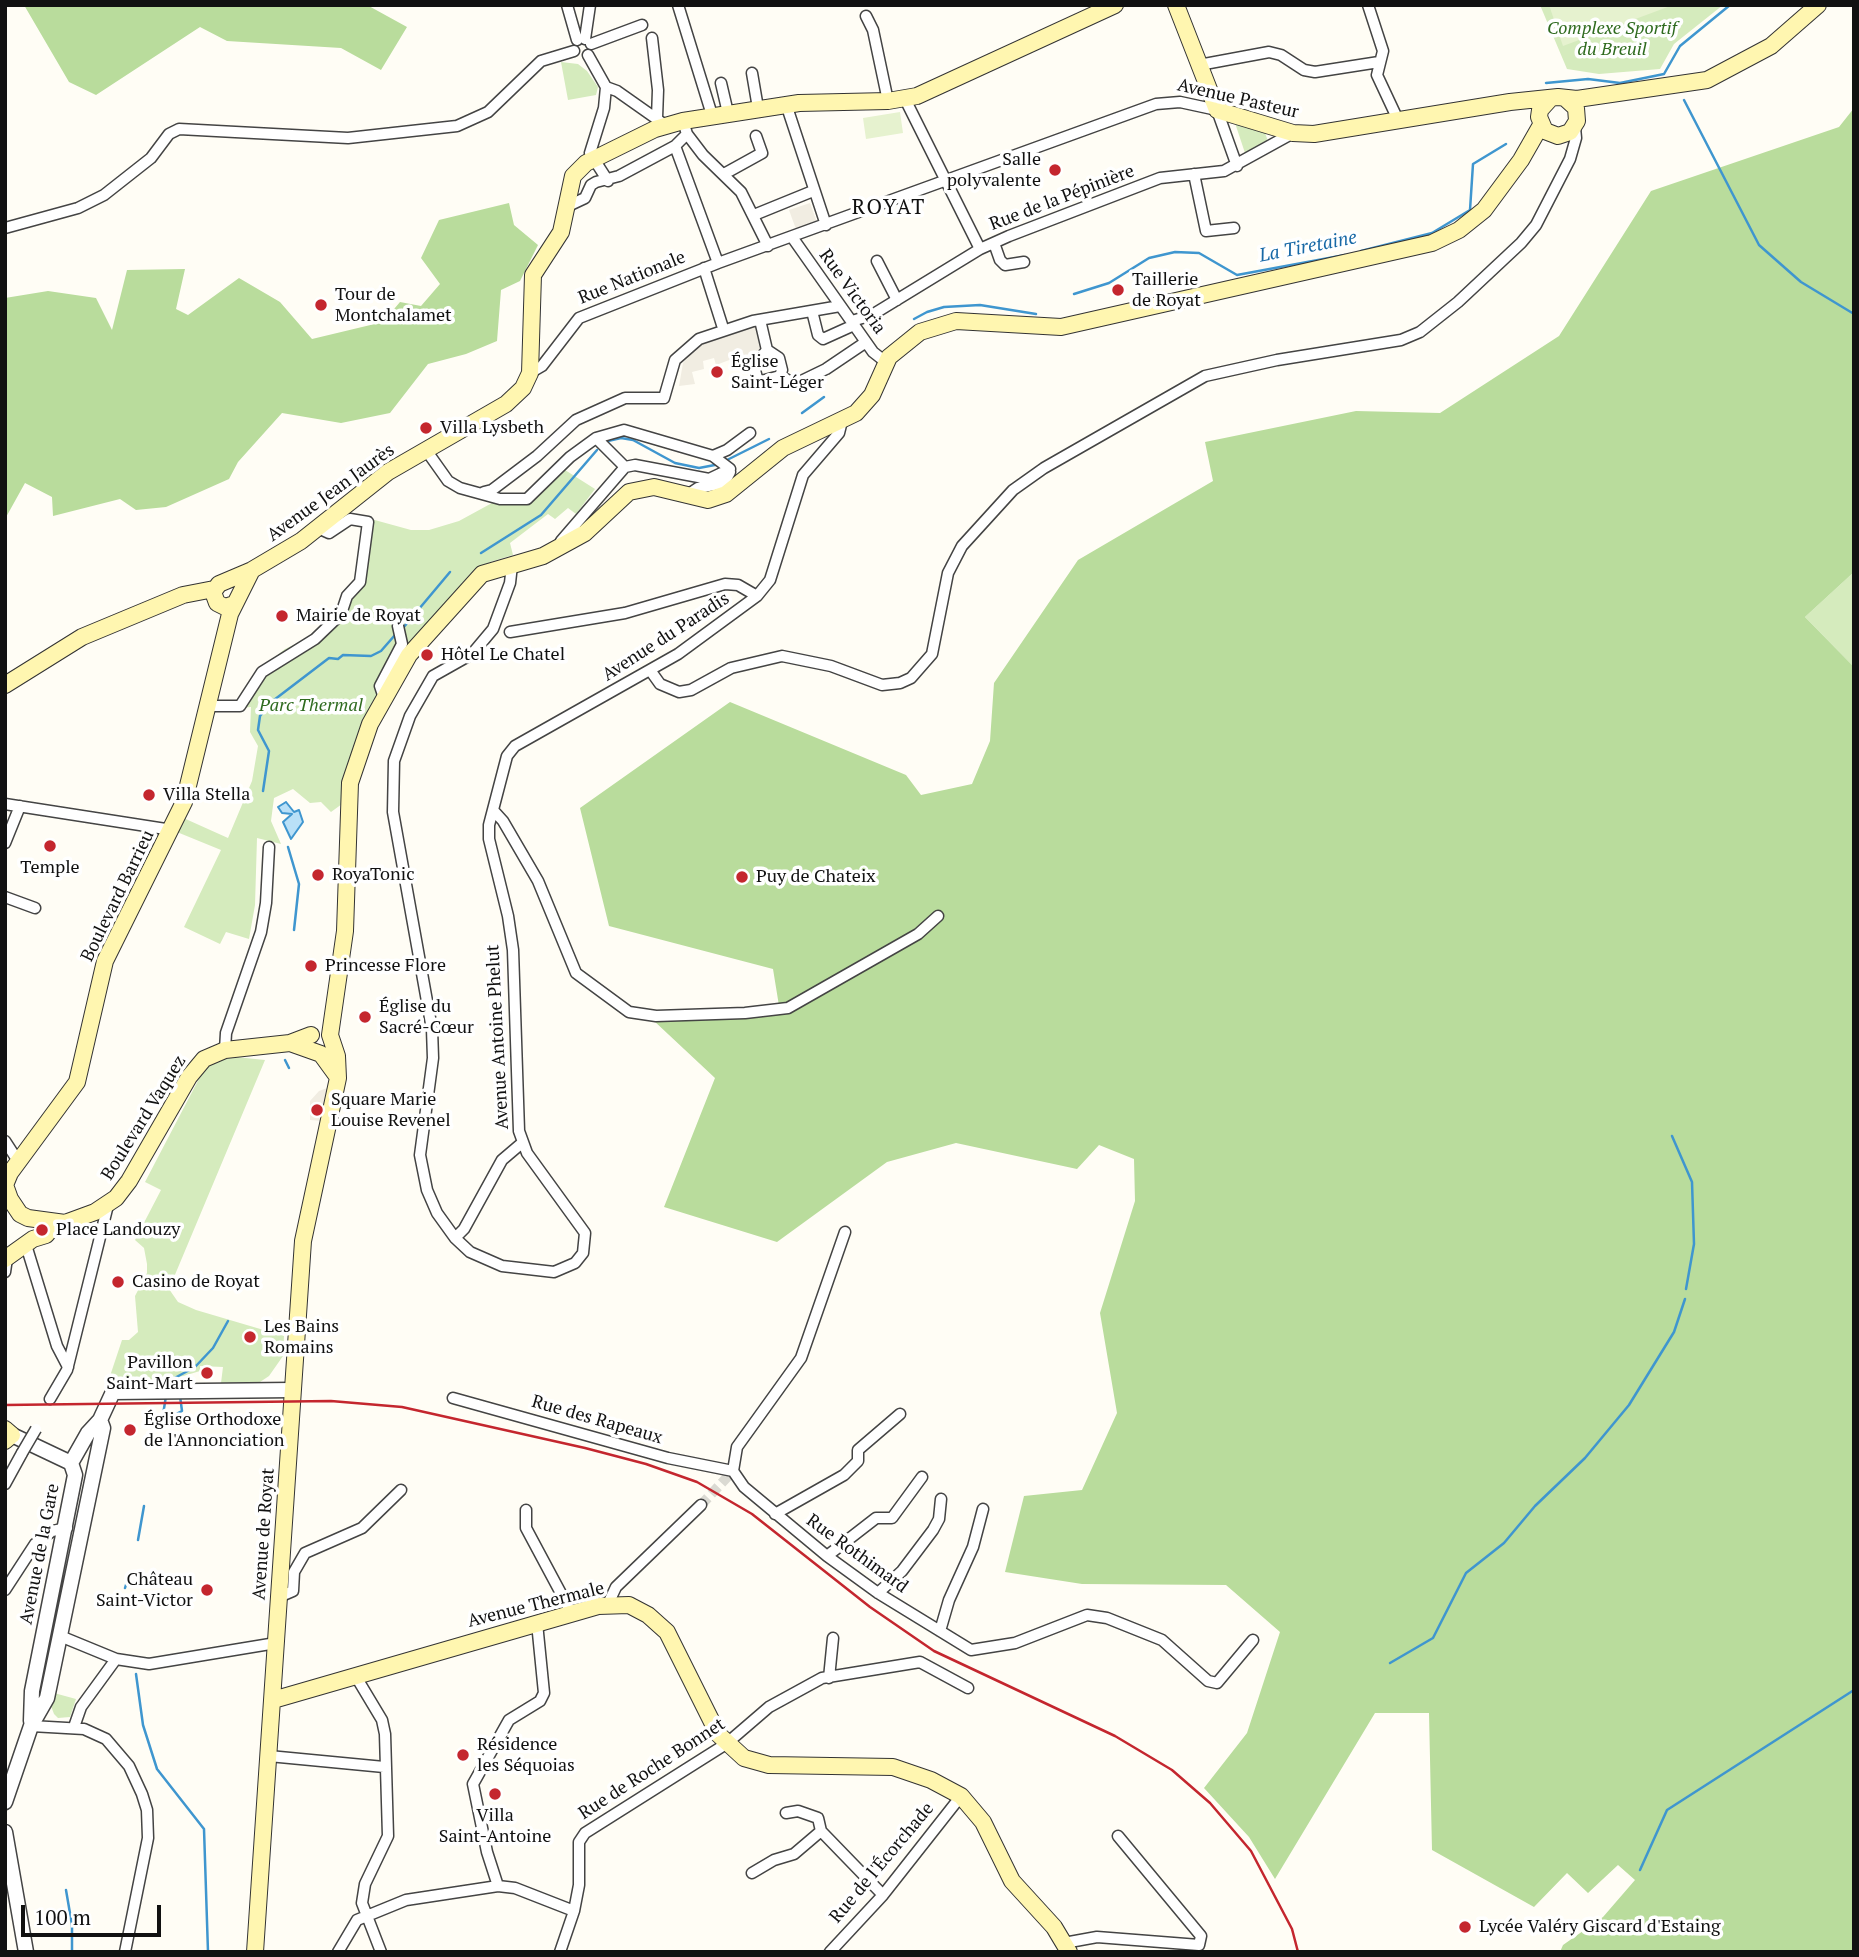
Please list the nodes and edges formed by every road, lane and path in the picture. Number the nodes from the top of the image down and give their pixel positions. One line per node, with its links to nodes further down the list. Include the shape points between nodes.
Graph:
1 (567, 5): 11 (street)
2 (590, 5): 11 (street)
3 (678, 5): 25 (street)
4 (1115, 5): 18 (main road)
5 (1177, 5): 13 (main road)
6 (1368, 5): 12 (street, via 1381,39)
7 (1818, 5): 17 (main road, Avenue Pasteur, via 1770,46 1707,80)
8 (866, 16): 20 (street)
9 (642, 25): 11 (street)
10 (652, 38): 27 (street)
11 (583, 46): 16 (street); 45 (street, via 541,61 488,111 457,126 348,138 179,129 104,195 78,208)
12 (1379, 62): 13 (street, via 1315,72 1269,52); 28 (street, via 1380,84)
13 (1199, 65): 24 (main road)
14 (751, 73): 23 (street)
15 (721, 83): 25 (street)
16 (606, 87): 27 (street); 35 (street)
17 (1595, 97): 19 (main road, Avenue Pasteur); 26 (main road)
18 (905, 99): 20 (main road); 39 (street)
19 (1558, 99): 21 (main road, Avenue Pasteur); 26 (main road, via 1572,102); 30 (main road, via 1544,103)
20 (888, 101): 22 (main road)
21 (1522, 101): 28 (main road, Avenue Pasteur); 30 (main road)
22 (786, 104): 23 (main road); 41 (street)
23 (758, 108): 25 (main road)
24 (1217, 110): 31 (main road, Avenue Pasteur); 36 (street); 39 (street, Avenue Pasteur, via 1180,102 1156,104)
25 (720, 114): 29 (main road)
26 (1576, 121): 30 (main road); 34 (street)
27 (660, 122): 29 (main road); 35 (main road)
28 (1399, 122): 31 (main road, Avenue Pasteur, via 1330,134)
29 (685, 127): 33 (street); 37 (street, via 703,155)
30 (1547, 128): 34 (street); 65 (main road, via 1484,210 1432,243 1061,327 956,321 920,332)
31 (1293, 133): 36 (street, Rue de la Pépinière)
32 (756, 136): 37 (street, via 762,153)
33 (675, 146): 40 (street); 53 (street)
34 (1570, 159): 83 (street, via 1536,225 1521,243 1420,332 1401,340 1205,376 1013,490 962,545 948,573 932,654 911,678 881,685 809,659 782,656 731,668 679,692 660,684)
35 (586, 163): 40 (street); 42 (main road, via 573,176)
36 (1237, 166): 38 (street, Rue de la Pépinière)
37 (724, 174): 43 (street)
38 (1194, 174): 46 (street, via 1206,231); 48 (street, Rue de la Pépinière, via 1160,178)
39 (945, 180): 44 (street, Avenue Pasteur); 50 (street)
40 (608, 181): 42 (street, via 591,185 585,198)
41 (813, 191): 43 (street); 44 (street)
42 (568, 206): 66 (main road, via 561,232 533,275)
43 (754, 215): 49 (street)
44 (826, 225): 47 (street, Avenue Pasteur)
45 (5, 228)
46 (1234, 228)
47 (793, 237): 49 (street, Rue Nationale); 56 (street, Rue Victoria)
48 (994, 243): 50 (street, Rue de la Pépinière); 52 (street, via 1005,265)
49 (768, 246): 53 (street, Rue Nationale)
50 (980, 249): 55 (street, Rue de la Pépinière)
51 (877, 261): 55 (street)
52 (1024, 262)
53 (718, 263): 54 (street, Rue Nationale)
54 (704, 268): 60 (street); 66 (street, Rue Nationale, via 579,318 542,366)
55 (897, 300): 59 (street, Rue de la Pépinière)
56 (840, 306): 57 (street); 59 (street, Rue Victoria)
57 (811, 311): 58 (street); 61 (street, via 818,335)
58 (760, 320): 60 (street); 63 (street)
59 (853, 323): 61 (street, Rue de la Pépinière); 62 (street, Rue Victoria)
60 (723, 328): 74 (street, via 682,351 664,398 632,397 598,410 565,428 537,456)
61 (832, 337): 64 (street)
62 (866, 342): 64 (street); 65 (street, Rue Victoria)
63 (767, 350): 67 (street, via 779,358); 67 (street, via 754,366 757,378)
64 (844, 358): 67 (street, via 795,384)
65 (887, 363): 68 (main road, via 872,395)
66 (530, 373): 71 (main road, Avenue Jean Jaurès, via 513,399)
67 (780, 376)
68 (842, 421): 75 (main road, via 783,448 726,495 708,500); 80 (street, Avenue du Paradis, via 839,433 803,475 770,580)
69 (750, 433): 72 (street, via 727,450)
70 (601, 444): 72 (street, via 624,430); 73 (street); 74 (street, via 570,457 527,499 490,498)
71 (426, 450): 74 (street, via 448,481); 76 (main road, Avenue Jean Jaurès, via 388,472)
72 (723, 462): 73 (street, via 709,479); 75 (street, via 730,475 724,483 698,488)
73 (625, 467): 77 (street)
74 (484, 492)
75 (686, 496): 77 (main road, via 654,487 629,492 585,533)
76 (318, 528): 79 (main road, Avenue Jean Jaurès, via 251,570); 86 (street, via 329,533 352,519 368,522 360,582 347,596 341,614 314,639 262,672 240,706)
77 (552, 551): 78 (main road)
78 (512, 565): 85 (main road, via 482,574 465,590 419,642); 106 (street, Avenue Antoine Phelut, via 493,629 472,654 433,676 410,716 394,761 393,812 432,1029 422,1171 438,1213)
79 (225, 596): 84 (main road, via 175,600 82,637); 86 (main road, Boulevard Barrieu, via 225,633)
80 (757, 596): 82 (street, via 738,585 724,584 625,613); 83 (street, Avenue du Paradis)
81 (398, 626): 85 (street, via 402,644 380,686)
82 (510, 632)
83 (650, 670): 89 (street, Avenue du Paradis, via 509,750)
84 (5, 685)
85 (384, 698): 96 (main road, via 349,783 345,931 336,1007)
86 (209, 706): 90 (main road, Boulevard Barrieu, via 189,787)
87 (5, 804): 88 (street)
88 (20, 806): 90 (street); 91 (street)
89 (493, 810): 95 (street, via 538,881 576,973 629,1012 656,1016 788,1008 918,934); 99 (street, Avenue Antoine Phelut, via 489,839 513,950)
90 (172, 830): 100 (main road, Boulevard Barrieu, via 105,961 77,1082)
91 (5, 843)
92 (269, 847): 97 (street, via 261,932 226,1032)
93 (5, 897): 94 (street)
94 (35, 908)
95 (938, 916)
96 (320, 1042): 97 (main road, Boulevard Vaquez); 110 (main road, Avenue de Royat, via 337,1056 338,1078 304,1230)
97 (225, 1050): 102 (main road, Boulevard Vaquez, via 204,1059 192,1073 129,1181)
98 (5, 1141): 100 (street)
99 (522, 1143): 106 (street, via 502,1160); 106 (street, Avenue Antoine Phelut, via 581,1223 583,1253 563,1270 515,1268 483,1259)
100 (18, 1161): 101 (main road, Boulevard Barrieu)
101 (5, 1185): 103 (main road, via 20,1213)
102 (108, 1205): 104 (main road, Boulevard Vaquez); 109 (street)
103 (36, 1217): 104 (main road); 107 (main road)
104 (55, 1224): 107 (main road, via 46,1235)
105 (845, 1231): 118 (street, via 805,1351 737,1447)
106 (455, 1238)
107 (29, 1242): 108 (main road); 109 (street, via 57,1346)
108 (6, 1263)
109 (68, 1367): 112 (street)
110 (293, 1385): 114 (street, via 283,1380 266,1390 113,1392); 131 (main road, Avenue de Royat)
111 (453, 1398): 118 (street, Rue des Rapeaux, via 668,1458)
112 (50, 1399)
113 (900, 1414): 126 (street, via 858,1450 858,1461 844,1475)
114 (100, 1420): 117 (street); 136 (street, via 103,1428)
115 (36, 1429): 120 (street, bridge)
116 (8, 1435): 117 (street, Avenue de la Gare)
117 (71, 1462): 127 (street, Avenue de la Gare, via 75,1475)
118 (733, 1471): 126 (street, Rue Rothimard)
119 (922, 1477): 128 (street, via 892,1518 876,1518)
120 (5, 1484)
121 (401, 1490): 131 (street, via 362,1528 305,1553 294,1572 293,1591)
122 (941, 1499): 130 (street, via 933,1530 902,1571)
123 (701, 1505): 132 (street, via 616,1587)
124 (984, 1509): 135 (street)
125 (526, 1510): 133 (street, via 526,1528)
126 (775, 1514): 128 (street, Rue Rothimard)
127 (66, 1528): 129 (street, via 51,1531 35,1544); 147 (street, Avenue de la Gare, via 32,1691)
128 (827, 1556): 130 (street, Rue Rothimard)
129 (5, 1590)
130 (878, 1593): 135 (street, Rue Rothimard)
131 (279, 1597): 139 (main road, Avenue de Royat)
132 (608, 1604): 133 (main road, Avenue Thermale); 149 (main road, Avenue Thermale, via 636,1608 667,1632)
133 (572, 1614): 134 (main road, Avenue Thermale)
134 (537, 1623): 141 (main road, Avenue Thermale); 161 (street, via 544,1693 540,1701 509,1720 473,1784)
135 (940, 1631): 138 (street, Rue Rothimard, via 971,1650 1015,1643 1087,1615 1107,1618 1162,1640 1208,1681 1217,1683)
136 (60, 1636): 140 (street); 147 (street, via 47,1698)
137 (833, 1637): 142 (street)
138 (1253, 1640)
139 (276, 1643): 140 (street, via 160,1662); 143 (main road, Avenue de Royat)
140 (116, 1659): 148 (street, via 81,1707)
141 (355, 1675): 144 (main road, Avenue Thermale); 151 (street, via 382,1720)
142 (829, 1678): 145 (street, Rue de Roche Bonnet, via 920,1662); 149 (street, Rue de Roche Bonnet, via 769,1707)
143 (274, 1682): 144 (main road, Avenue Thermale); 146 (main road, Avenue de Royat)
144 (308, 1687): 146 (main road, Avenue Thermale)
145 (968, 1688)
146 (273, 1700): 150 (main road, Avenue de Royat)
147 (31, 1726): 148 (street); 152 (street)
148 (74, 1727): 167 (street, via 99,1734 116,1748 129,1766 147,1811 148,1839)
149 (726, 1744): 153 (main road, Avenue Thermale, via 761,1764 893,1767 932,1780); 163 (street, Rue de Roche Bonnet, via 585,1833 579,1842)
150 (269, 1756): 151 (street); 168 (main road, Avenue de Royat)
151 (384, 1767): 164 (street, via 388,1836 365,1884)
152 (9, 1777): 154 (street)
153 (961, 1797): 162 (street, Rue de l'Écorchade); 165 (main road, Avenue Thermale, via 984,1822 1012,1881)
154 (5, 1802)
155 (786, 1813): 156 (street, via 798,1811 818,1818)
156 (821, 1831): 160 (street, via 794,1854); 162 (street)
157 (5, 1832): 159 (street)
158 (1118, 1836): 165 (street, via 1200,1937 1199,1945 1097,1937)
159 (5, 1841): 166 (street)
160 (752, 1873)
161 (498, 1886): 163 (street); 164 (street, via 407,1900)
162 (883, 1895): 172 (street, Rue de l'Écorchade)
163 (574, 1910): 171 (street, Rue de Roche Bonnet)
164 (365, 1915): 169 (street, via 351,1926); 170 (street)
165 (1067, 1947)
166 (26, 1952)
167 (125, 1952)
168 (254, 1952)
169 (338, 1952)
170 (381, 1952)
171 (560, 1952)
172 (830, 1952)

